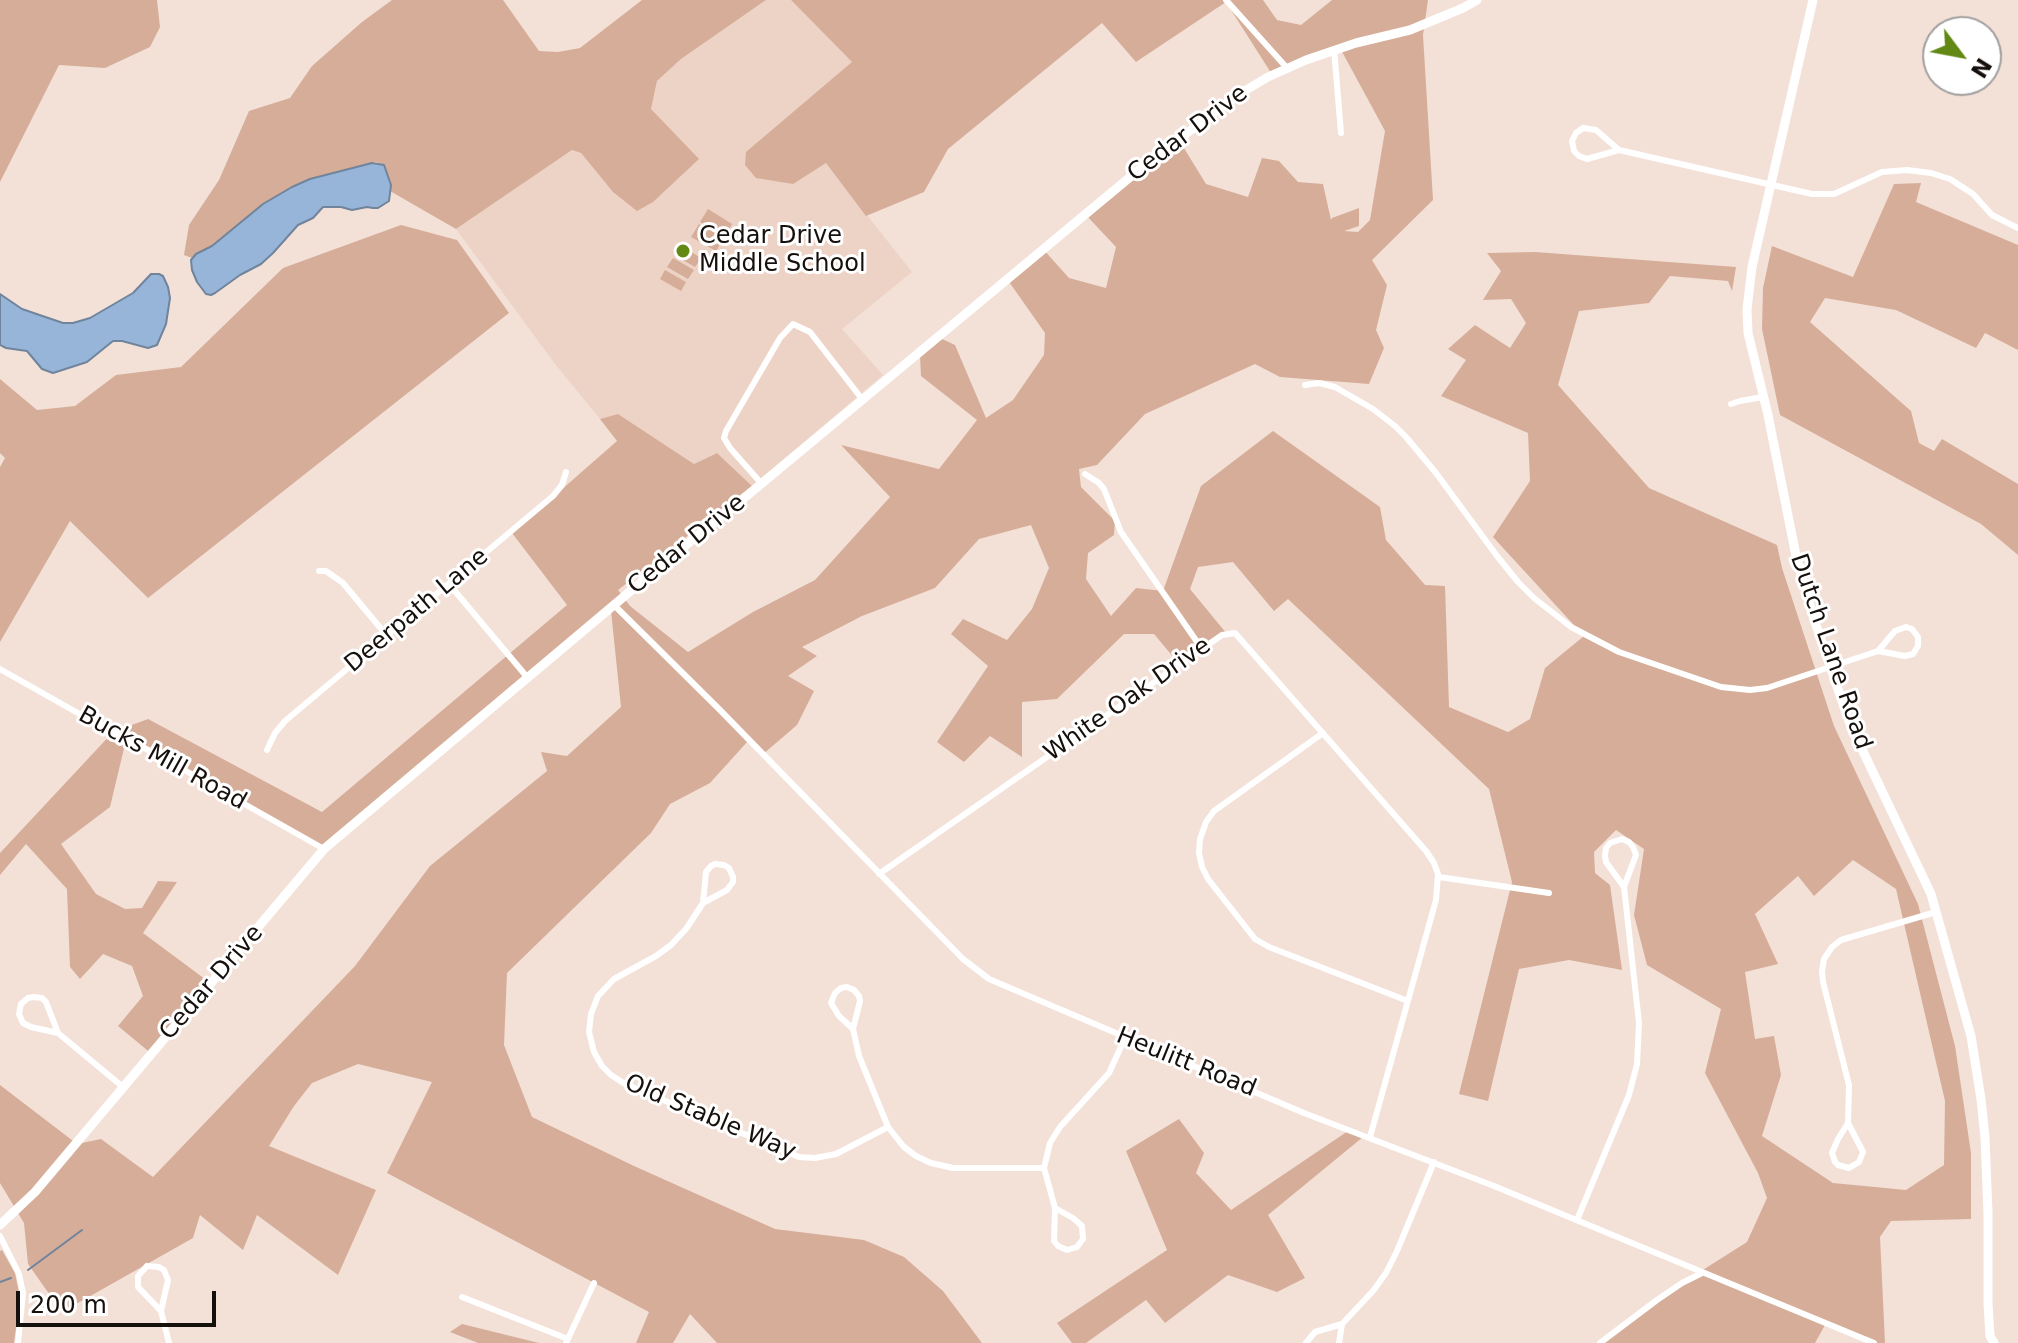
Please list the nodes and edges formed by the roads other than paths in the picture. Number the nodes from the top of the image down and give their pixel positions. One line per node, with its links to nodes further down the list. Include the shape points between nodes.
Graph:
1 (1226, 0): 5 (street)
2 (1477, 0): 4 (street, Cedar Drive, via 1410,30)
3 (1813, 0): 8 (street, Dutch Lane Road)
4 (1334, 49): 5 (street, Cedar Drive); 6 (street)
5 (1287, 68): 12 (street, Cedar Drive, via 1237,95 1172,143)
6 (1341, 133)
7 (1619, 150): 7 (street, via 1583,158 1572,141 1580,130 1591,128); 8 (street)
8 (1771, 185): 9 (street, via 1834,194 1882,172 1931,173 1950,179 1992,215); 11 (street, Dutch Lane Road, via 1747,309)
9 (2018, 228)
10 (1305, 385): 23 (street, via 1335,387 1395,426 1518,582 1553,614 1594,640 1730,689 1767,688)
11 (1763, 397): 13 (street); 23 (street, Dutch Lane Road, via 1796,556)
12 (862, 399): 16 (street, Cedar Drive); 16 (street, via 807,330 793,324 724,438)
13 (1731, 404)
14 (566, 472): 18 (street, Deerpath Lane, via 553,496)
15 (1085, 474): 21 (street, via 1104,489 1121,532)
16 (761, 483): 19 (street, Cedar Drive)
17 (319, 571): 20 (street, via 343,583)
18 (449, 584): 20 (street, Deerpath Lane); 25 (street)
19 (614, 605): 25 (street, Cedar Drive); 29 (street, Heulitt Road)
20 (387, 636): 27 (street, Deerpath Lane, via 285,721)
21 (1202, 649): 26 (street, White Oak Drive, via 1225,633 1238,635); 29 (street, White Oak Drive)
22 (1878, 651): 22 (street, via 1908,656 1918,646 1918,637 1912,629 1899,628); 23 (street)
23 (1830, 667): 34 (street, Dutch Lane Road, via 1850,724)
24 (0, 669): 28 (street, Bucks Mill Road)
25 (527, 677): 28 (street, Cedar Drive)
26 (1323, 733): 30 (street, White Oak Drive, via 1426,851); 35 (street, via 1214,811 1200,839 1202,867 1255,939)
27 (267, 750)
28 (324, 849): 39 (street, Cedar Drive)
29 (879, 874): 38 (street, Heulitt Road, via 980,973)
30 (1439, 877): 32 (street); 35 (street)
31 (1624, 887): 31 (street, via 1605,856 1617,840 1629,842 1636,855); 46 (street, via 1639,1023 1637,1064)
32 (1549, 893)
33 (703, 903): 33 (street, via 706,872 715,864 729,868 730,887); 41 (street, Old Stable Way, via 671,945 614,979 598,996 589,1032 602,1066 625,1084 799,1157 836,1154)
34 (1936, 912): 40 (street, via 1841,940 1824,959 1823,982 1849,1085); 61 (street, Dutch Lane Road, via 1971,1036 1981,1099)
35 (1408, 1001): 42 (street)
36 (853, 1029): 36 (street, via 831,1003 841,988 851,988 859,996); 41 (street)
37 (58, 1033): 37 (street, via 27,1026 20,1019 21,1004 42,998); 39 (street)
38 (1125, 1038): 42 (street, Heulitt Road); 44 (street, via 1109,1073 1053,1135)
39 (123, 1087): 47 (street, Cedar Drive, via 35,1192)
40 (1848, 1123): 40 (street, via 1832,1153 1846,1168 1855,1166 1863,1152)
41 (888, 1127): 44 (street, via 916,1156 943,1166)
42 (1370, 1137): 43 (street, Heulitt Road)
43 (1434, 1162): 46 (street, Heulitt Road); 53 (street, via 1386,1273)
44 (1044, 1168): 45 (street)
45 (1055, 1208): 45 (street, via 1054,1241 1067,1250 1077,1247 1082,1226)
46 (1577, 1220): 49 (street, Heulitt Road)
47 (0, 1225)
48 (0, 1236): 55 (street, via 23,1293)
49 (1703, 1272): 59 (street); 60 (street, Heulitt Road)
50 (594, 1283): 54 (street)
51 (462, 1297): 54 (street)
52 (161, 1311): 52 (street, via 138,1287 138,1276 147,1266 164,1270 168,1280); 56 (street)
53 (1342, 1324): 57 (street, via 1315,1332); 58 (street)
54 (567, 1341)
55 (18, 1343)
56 (169, 1343)
57 (1306, 1343)
58 (1339, 1343)
59 (1600, 1343)
60 (1874, 1343)
61 (1994, 1343)

